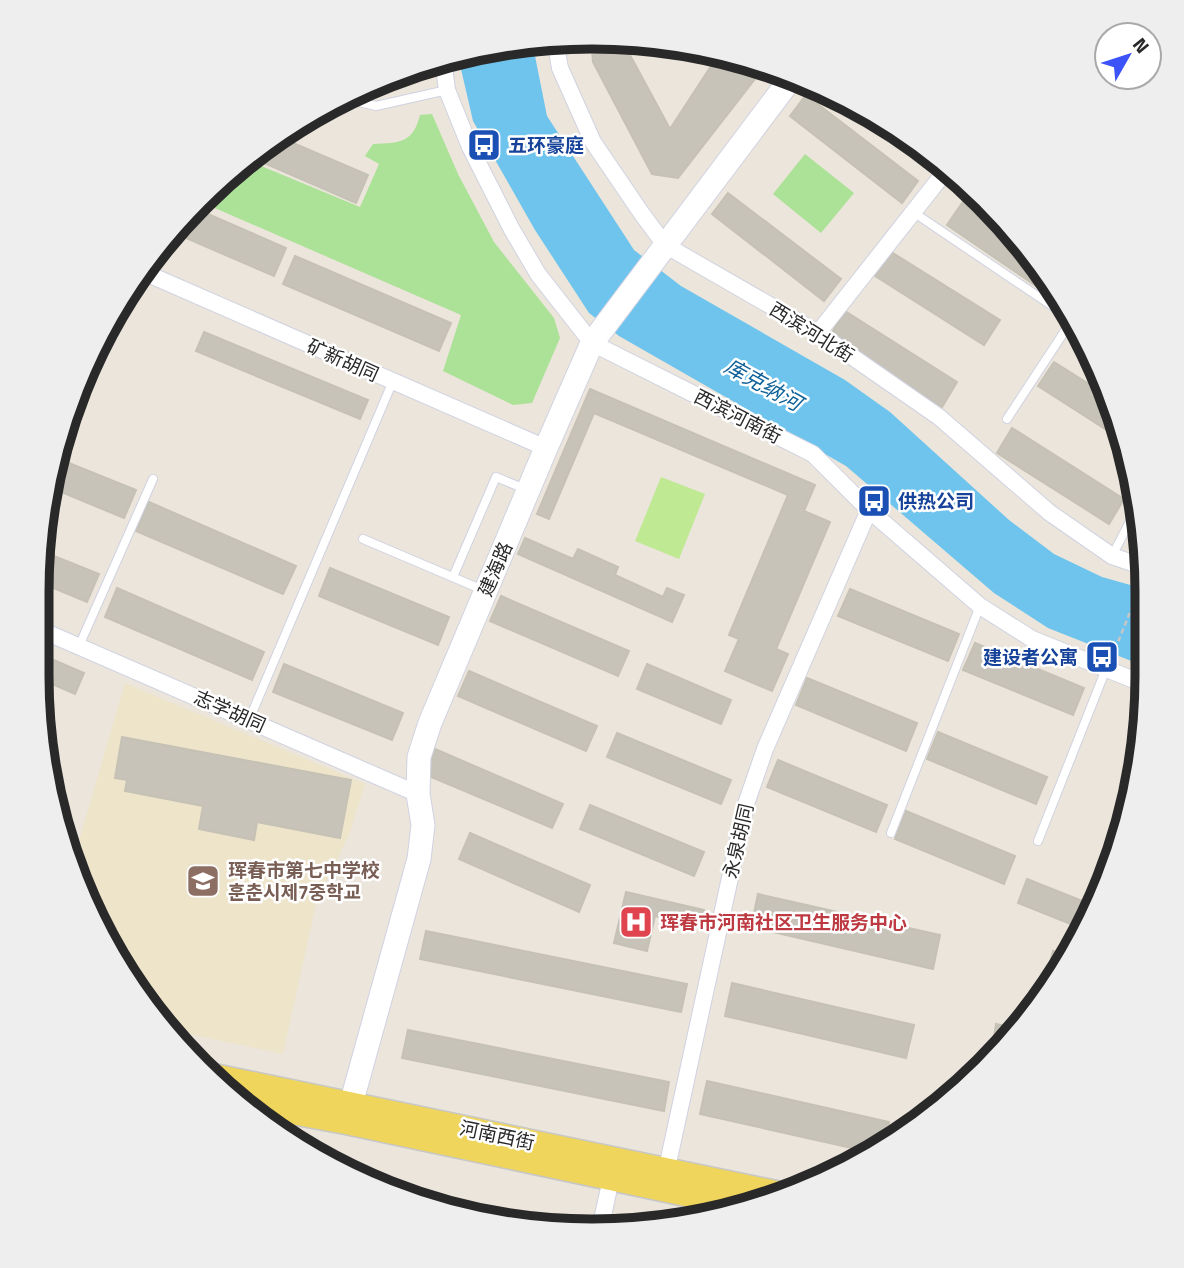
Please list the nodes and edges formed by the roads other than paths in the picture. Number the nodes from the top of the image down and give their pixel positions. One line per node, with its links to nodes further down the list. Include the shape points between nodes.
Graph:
1 (557, 50): 8 (street, 西滨河北街, via 560,68 593,142)
2 (444, 70): 4 (street, 西滨河南街)
3 (786, 85): 8 (street, 建海路)
4 (447, 90): 5 (lane, via 376,106); 13 (street, 西滨河南街, via 470,147 538,274)
5 (359, 102)
6 (941, 177): 7 (street)
7 (914, 212): 10 (lane); 12 (street)
8 (661, 250): 12 (street, 西滨河北街); 13 (street, 建海路)
9 (151, 275): 14 (street, 矿新胡同)
10 (1052, 304)
11 (1067, 330): 15 (lane)
12 (818, 333): 22 (street, 西滨河北街, via 939,417 1050,513)
13 (598, 334): 16 (street, 建海路); 19 (street, 西滨河南街, via 813,454)
14 (393, 382): 16 (street, 矿新胡同); 31 (lane)
15 (1007, 419)
16 (546, 449): 18 (street, 建海路)
17 (153, 479): 28 (lane)
18 (528, 491): 24 (lane, via 496,477); 25 (street, 建海路)
19 (869, 510): 26 (street, 西滨河南街); 39 (street, 永泉胡同, via 765,749 746,804)
20 (1130, 521): 22 (lane)
21 (363, 539): 24 (lane)
22 (1112, 555): 23 (street, 西滨河北街)
23 (1134, 563)
24 (453, 577): 25 (lane)
25 (486, 591): 32 (street, 建海路, via 430,723 419,757)
26 (980, 606): 29 (street, 西滨河南街, via 1032,639); 33 (lane)
27 (49, 633): 28 (street, 志学胡同)
28 (79, 646): 31 (street, 志学胡同)
29 (1109, 663): 30 (street, 西滨河南街); 34 (lane)
30 (1135, 679)
31 (249, 720): 32 (street, 志学胡同)
32 (418, 794): 37 (street, 建海路, via 423,825 419,859)
33 (891, 833)
34 (1038, 841)
35 (231, 1081): 37 (main road, 河南西街)
36 (258, 1104): 37 (main road, 河南西街)
37 (348, 1114): 38 (main road, 河南西街); 39 (main road, 河南西街)
38 (611, 1179): 39 (main road, 河南西街); 42 (street)
39 (664, 1180): 40 (main road, 河南西街); 41 (main road, 河南西街)
40 (761, 1192)
41 (729, 1201)
42 (602, 1219)

